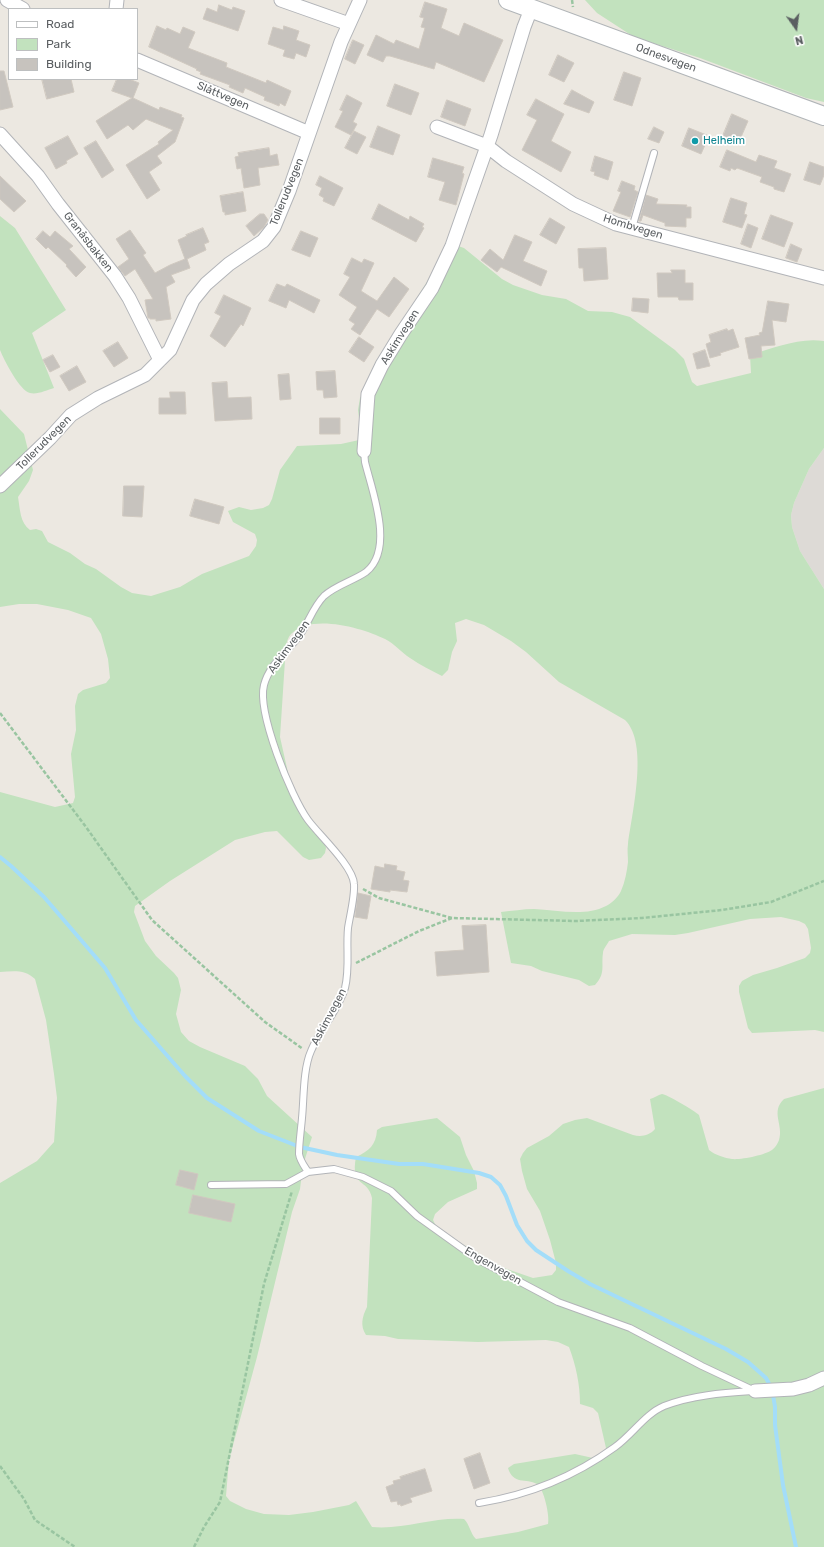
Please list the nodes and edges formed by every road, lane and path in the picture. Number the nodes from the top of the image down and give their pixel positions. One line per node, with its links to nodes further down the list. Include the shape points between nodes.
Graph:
1 (7, 0): 5 (street)
2 (281, 0): 7 (street)
3 (360, 0): 7 (street, Tollerudvegen)
4 (508, 0): 6 (main road, Odnesvegen)
5 (21, 8)
6 (531, 9): 9 (main road, Odnesvegen); 13 (street, Askimvegen)
7 (349, 24): 11 (street, Tollerudvegen)
8 (138, 60): 11 (street, Slåttvegen)
9 (824, 116)
10 (437, 127): 13 (street, Hombvegen)
11 (309, 133): 17 (street, Tollerudvegen, via 274,227 263,241 229,264 206,284 193,300 170,350)
12 (0, 134): 17 (street, Granåsbakken, via 38,176 115,276)
13 (487, 146): 15 (street, Hombvegen, via 575,205 616,224); 18 (street, Askimvegen, via 452,246 432,288 400,334 368,394)
14 (654, 153): 15 (lane)
15 (632, 228): 16 (street, Hombvegen)
16 (824, 278)
17 (160, 360): 19 (street, Tollerudvegen, via 145,374 71,415)
18 (364, 451): 22 (lane, Askimvegen, via 380,526 381,539 377,556 365,572 331,591 319,602 299,636 271,668 262,693 268,726 298,804 352,875)
19 (0, 486)
20 (0, 713): 25 (path, via 152,920 265,1022)
21 (824, 881): 23 (path, via 771,902 642,918 576,921)
22 (354, 884): 23 (path, via 380,898); 24 (lane, Askimvegen, via 348,928)
23 (452, 918): 24 (path, via 419,931)
24 (348, 967): 25 (lane, Askimvegen, via 342,996)
25 (309, 1054): 26 (lane, Askimvegen, via 299,1156)
26 (308, 1172): 27 (lane, Engenvegen); 30 (lane, Engenvegen, via 334,1168 363,1177 391,1191 417,1216 477,1259 558,1302 630,1328)
27 (296, 1179): 28 (lane, Engenvegen, via 286,1184); 34 (path, via 264,1284 220,1502)
28 (211, 1185)
29 (824, 1378): 30 (street, Engenvegen, via 797,1388)
30 (755, 1391): 32 (lane, Engenvegen, via 695,1397 663,1407 615,1447 560,1479 525,1493)
31 (0, 1466): 33 (path, via 24,1499 35,1520)
32 (479, 1503)
33 (75, 1547)
34 (194, 1547)

